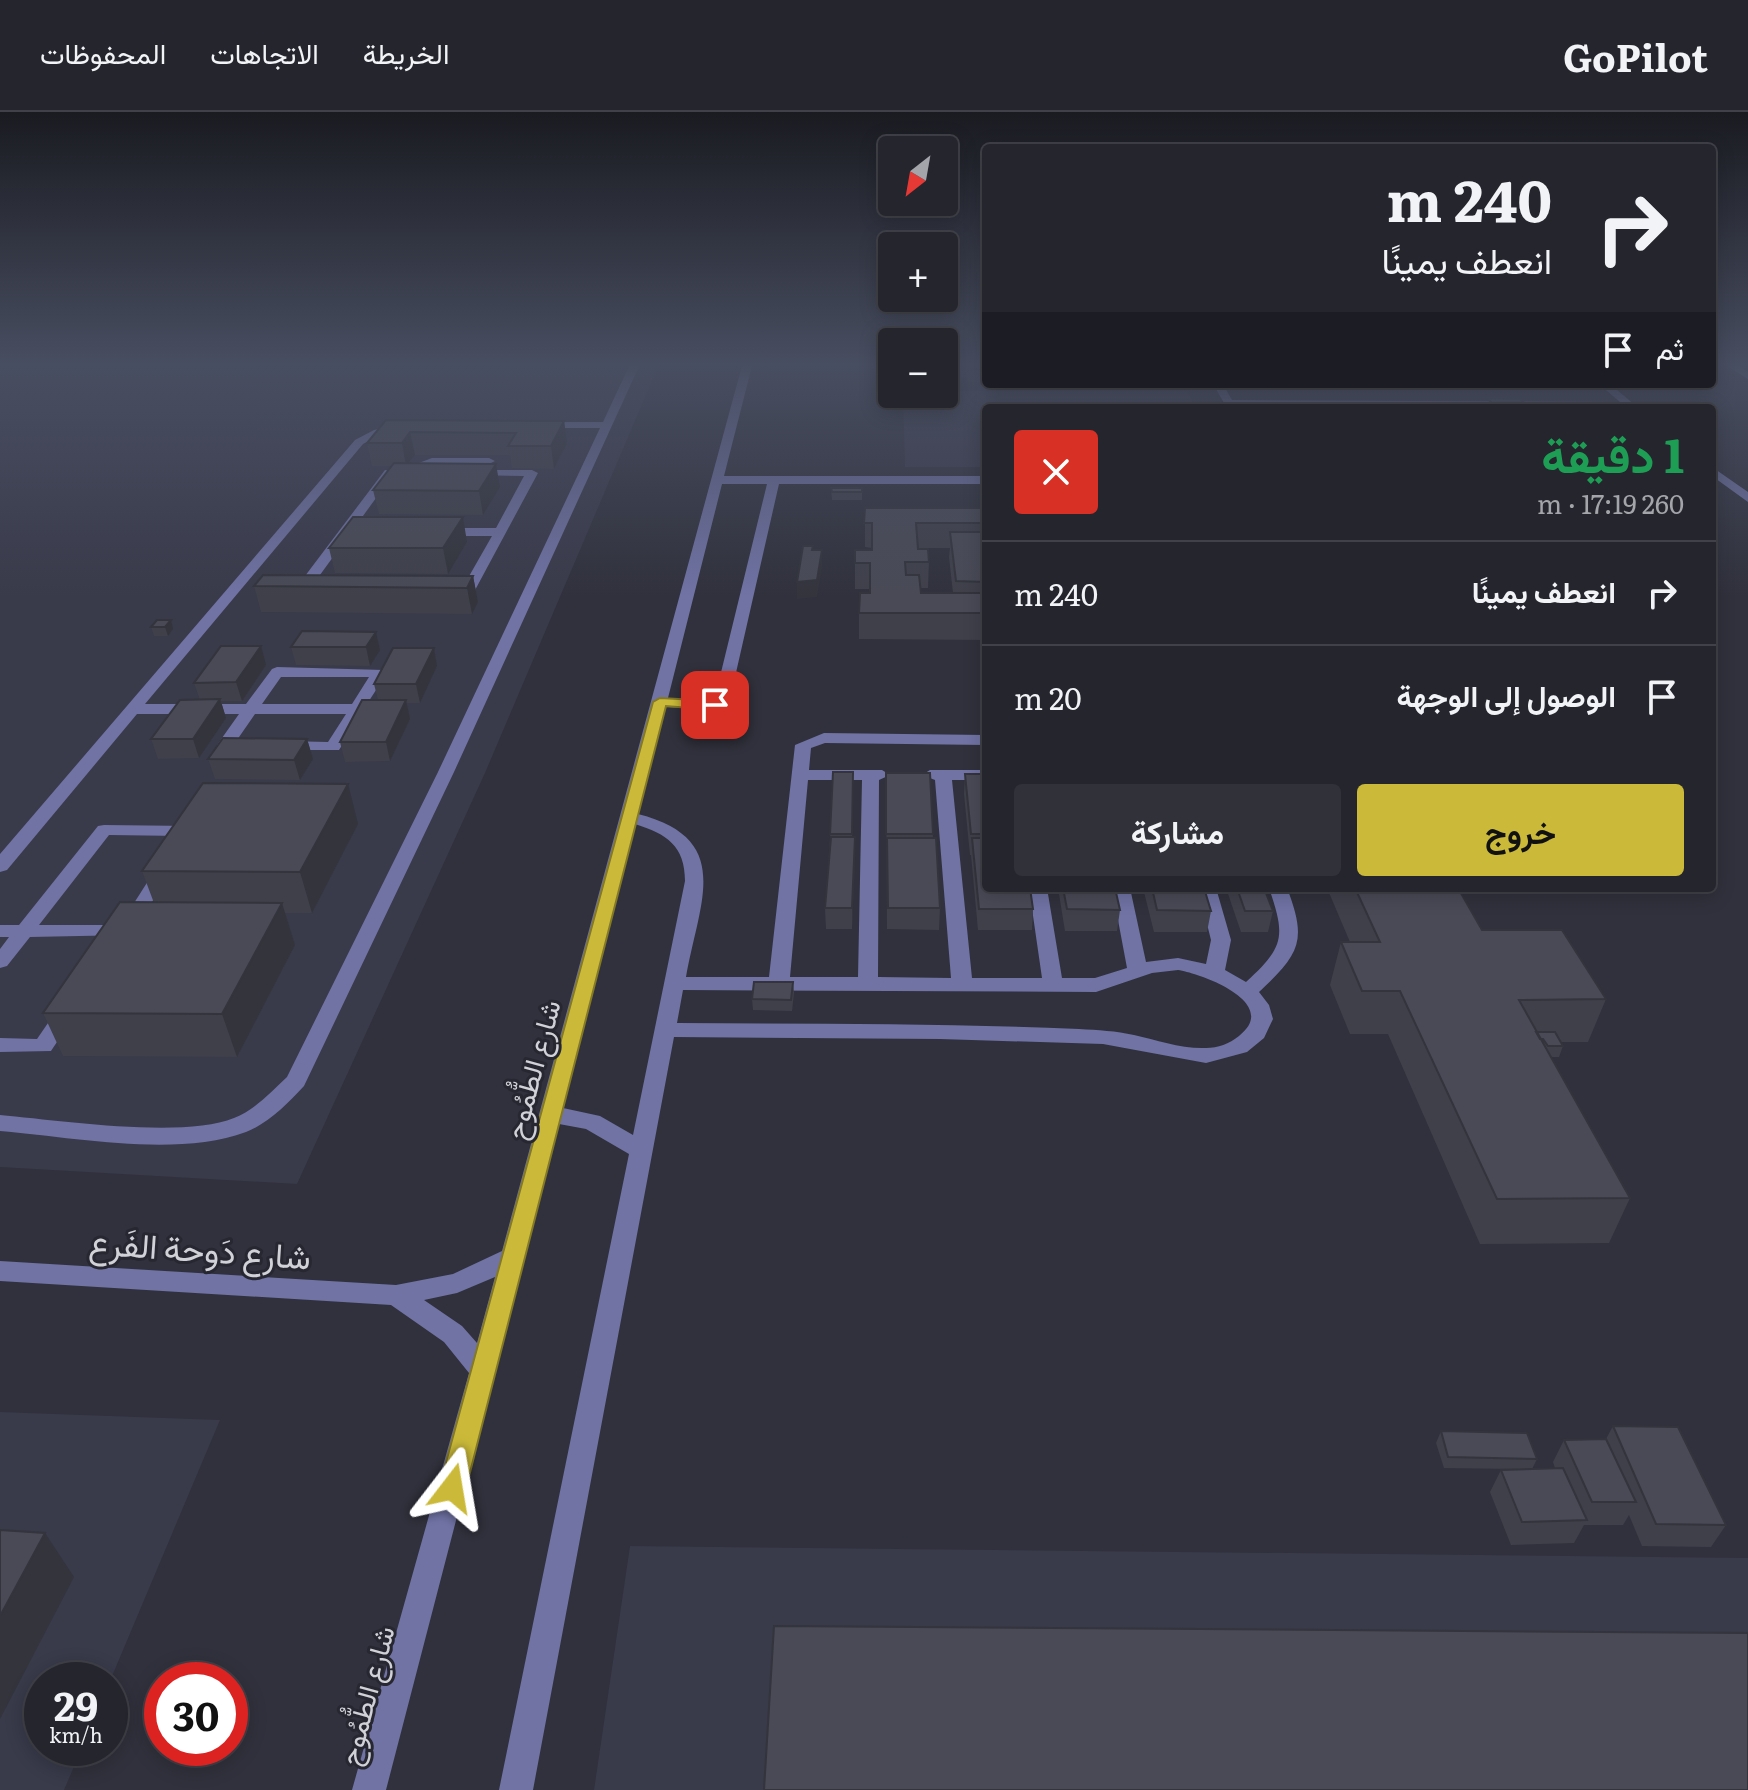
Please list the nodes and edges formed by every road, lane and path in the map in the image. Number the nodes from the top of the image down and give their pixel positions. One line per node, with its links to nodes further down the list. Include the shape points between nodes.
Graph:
1 (362, 440): 19 (street, via 244,586)
2 (599, 440): 51 (street, via 296,1081 269,1109 238,1126 201,1135)
3 (726, 440): 5 (street, شارع الطُّمُوح)
4 (1716, 473): 9 (street)
5 (715, 480): 6 (street); 18 (street, شارع الطُّمُوح)
6 (774, 480): 7 (street); 18 (street, via 722,699 696,706)
7 (982, 480)
8 (1716, 483): 9 (street)
9 (1729, 483): 10 (street)
10 (1748, 498)
11 (430, 519): 14 (street)
12 (368, 520): 13 (street)
13 (356, 526): 14 (street, via 388,472 532,473); 16 (street, via 344,532 297,587)
14 (503, 526): 15 (street); 17 (street, via 469,589)
15 (422, 532)
16 (319, 587)
17 (439, 589)
18 (660, 702): 28 (street, شارع الطُّمُوح)
19 (134, 709): 20 (street); 29 (street)
20 (251, 709): 21 (street); 21 (street, via 277,672 379,673); 21 (street, via 225,745 333,747)
21 (357, 709): 22 (street)
22 (382, 709)
23 (982, 740): 24 (street, via 819,739 803,745)
24 (798, 775): 25 (street); 42 (street)
25 (871, 775): 26 (street); 43 (street)
26 (943, 775): 27 (street); 44 (street)
27 (982, 775)
28 (628, 817): 41 (street, via 674,833 696,863); 50 (street, شارع الطُّمُوح)
29 (0, 866)
30 (1039, 892): 45 (street)
31 (1122, 892): 40 (street)
32 (1208, 892): 39 (street, via 1221,940)
33 (1280, 892): 46 (street, via 1292,925 1290,947)
34 (25, 930): 35 (street); 36 (street); 36 (street, via 104,830 192,831); 38 (street)
35 (0, 931)
36 (123, 931): 37 (street)
37 (105, 956)
38 (0, 962)
39 (1215, 971): 40 (street, via 1174,964); 46 (street)
40 (1138, 972): 45 (street, via 1096,985)
41 (673, 983): 42 (street); 48 (street)
42 (779, 984): 43 (street)
43 (868, 984): 44 (street)
44 (962, 984): 45 (street)
45 (1053, 985)
46 (1248, 991): 48 (street, via 1260,1017 1257,1030 1248,1042 1213,1055 1102,1037)
47 (78, 995): 49 (street, via 43,1046)
48 (667, 1030): 52 (street)
49 (0, 1045)
50 (550, 1114): 52 (street, via 592,1122); 53 (street, شارع الطُّمُوح)
51 (0, 1123)
52 (643, 1151): 58 (street)
53 (513, 1257): 55 (street, شارع دَوحة الفَرع, via 457,1283); 56 (street, شارع الطُّمُوح)
54 (0, 1271): 55 (street, شارع دَوحة الفَرع)
55 (396, 1295): 56 (street, via 453,1334)
56 (482, 1369): 57 (street, شارع الطُّمُوح)
57 (369, 1790)
58 (516, 1790)

